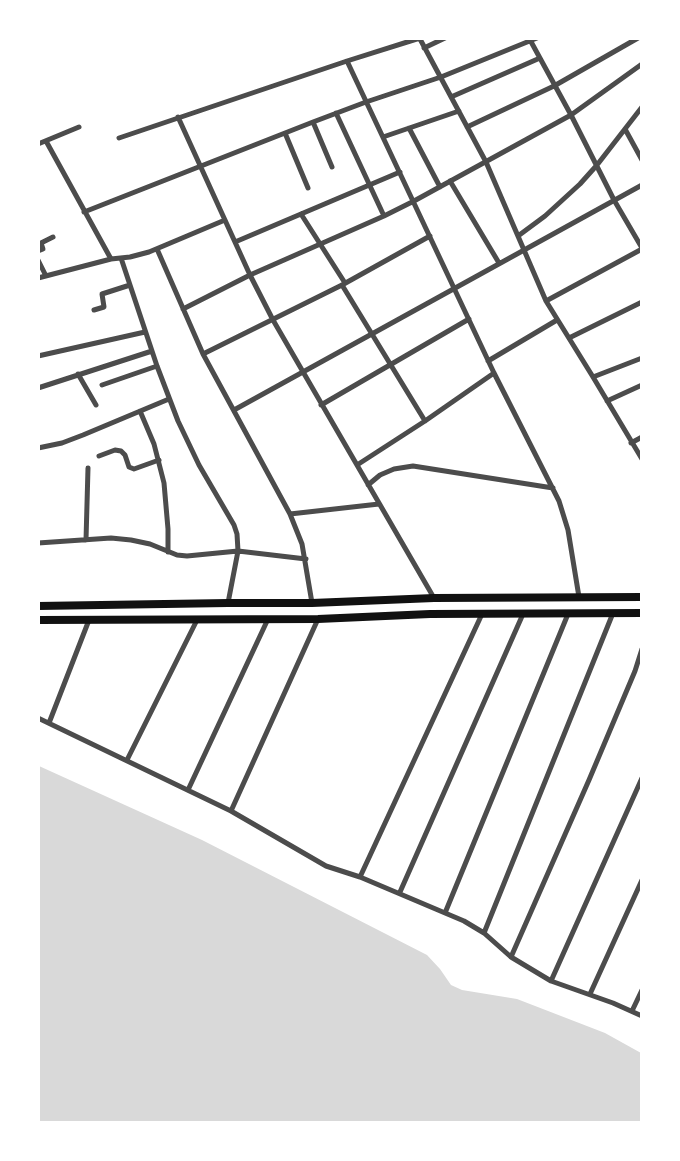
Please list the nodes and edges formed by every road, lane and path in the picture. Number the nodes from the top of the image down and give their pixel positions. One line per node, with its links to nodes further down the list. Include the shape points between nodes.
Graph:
1 (445, 38): 5 (street)
2 (638, 38): 10 (street)
3 (420, 39): 5 (street); 7 (street)
4 (533, 39): 6 (street); 9 (street)
5 (425, 48): 9 (street)
6 (540, 58): 10 (street); 11 (street)
7 (347, 61): 12 (street); 17 (street)
8 (642, 64): 16 (street)
9 (440, 77): 11 (street); 12 (street)
10 (554, 86): 16 (street); 20 (street)
11 (451, 97): 14 (street)
12 (366, 102): 15 (street); 24 (street)
13 (642, 107): 22 (street)
14 (459, 111): 20 (street); 21 (street)
15 (336, 113): 18 (street); 35 (street)
16 (571, 115): 29 (street); 31 (street)
17 (178, 117): 25 (street); 30 (street)
18 (313, 122): 23 (street); 32 (street)
19 (79, 127): 26 (street)
20 (467, 127): 29 (street)
21 (409, 128): 24 (street); 37 (street)
22 (625, 129): 28 (street); 31 (street)
23 (285, 133): 30 (street); 38 (street)
24 (383, 137): 33 (street)
25 (119, 138)
26 (46, 141): 27 (street); 41 (street)
27 (38, 144)
28 (642, 160)
29 (486, 162): 34 (street); 46 (street)
30 (200, 166): 41 (street); 44 (street)
31 (597, 166): 39 (street); 46 (street)
32 (332, 167)
33 (400, 172): 35 (street); 40 (street)
34 (450, 181): 37 (street); 57 (street)
35 (370, 185): 42 (street); 43 (street)
36 (642, 185): 39 (street)
37 (440, 187): 40 (street)
38 (308, 188)
39 (614, 200): 51 (street); 52 (street)
40 (414, 201): 43 (street); 45 (street)
41 (84, 212): 55 (street)
42 (301, 214): 48 (street); 49 (street)
43 (384, 216): 49 (street)
44 (225, 220): 48 (street); 50 (street)
45 (430, 236): 61 (street); 63 (street)
46 (518, 236): 51 (street)
47 (53, 237): 53 (street, via 41,243 43,249)
48 (235, 242): 58 (street)
49 (320, 244): 58 (street); 61 (street)
50 (157, 249): 54 (street); 66 (street)
51 (524, 249): 57 (street); 64 (street)
52 (642, 249): 64 (street)
53 (38, 251)
54 (121, 258): 55 (street); 62 (street)
55 (111, 259): 59 (street)
56 (38, 260): 59 (street)
57 (499, 263): 63 (street)
58 (250, 275): 66 (street); 69 (street)
59 (46, 276): 60 (street)
60 (38, 278)
61 (344, 284): 69 (street); 72 (street)
62 (130, 285): 67 (street, via 103,294 104,307); 71 (street)
63 (455, 288): 68 (street); 72 (street)
64 (546, 301): 70 (street)
65 (642, 302): 73 (street)
66 (183, 309): 75 (street)
67 (94, 310)
68 (468, 319): 78 (street); 79 (street)
69 (273, 320): 75 (street); 81 (street)
70 (557, 320): 73 (street); 78 (street)
71 (145, 332): 74 (street); 76 (street)
72 (372, 335): 79 (street); 81 (street)
73 (569, 338): 84 (street)
74 (152, 351): 80 (street); 83 (street)
75 (203, 354): 92 (street)
76 (38, 356)
77 (642, 358): 84 (street)
78 (488, 361): 82 (street)
79 (390, 365): 91 (street); 94 (street)
80 (157, 366): 85 (street); 88 (street)
81 (303, 373): 91 (street); 92 (street)
82 (494, 373): 94 (street); 104 (street)
83 (78, 374): 87 (street); 90 (street)
84 (593, 377): 89 (street)
85 (102, 385)
86 (642, 385): 89 (street)
87 (38, 388)
88 (169, 399): 93 (street); 109 (street, via 234,525)
89 (607, 401): 96 (street)
90 (96, 405)
91 (321, 405): 101 (street)
92 (234, 410): 106 (street)
93 (141, 411): 97 (street); 100 (street)
94 (425, 421): 101 (street)
95 (642, 438): 96 (street)
96 (631, 443): 99 (street)
97 (38, 448)
98 (99, 456): 100 (street, via 121,451 134,469)
99 (642, 459)
100 (159, 460): 110 (street)
101 (357, 465): 103 (street)
102 (88, 468): 107 (street)
103 (368, 485): 104 (street, via 394,469 413,466); 105 (street)
104 (552, 488): 112 (street, via 566,523)
105 (379, 504): 106 (street); 114 (street)
106 (290, 514): 111 (street)
107 (86, 540): 108 (street); 110 (street, via 131,540)
108 (38, 543)
109 (238, 551): 110 (street, via 187,556); 111 (street); 115 (street)
110 (168, 552)
111 (306, 559): 116 (street)
112 (579, 597): 113 (main road); 114 (main road)
113 (642, 597)
114 (433, 598): 116 (main road)
115 (228, 603): 116 (main road); 117 (main road)
116 (312, 603)
117 (38, 607)
118 (612, 613): 119 (main road); 122 (main road); 139 (street)
119 (642, 613)
120 (482, 614): 121 (main road); 124 (main road); 135 (street)
121 (523, 614): 122 (main road); 137 (street)
122 (568, 614): 138 (street)
123 (268, 619): 124 (main road); 127 (main road); 133 (street)
124 (318, 619): 134 (street)
125 (38, 620): 126 (main road)
126 (89, 620): 127 (main road); 130 (street)
127 (197, 620): 131 (street)
128 (642, 649): 140 (street)
129 (38, 718): 130 (street)
130 (49, 723): 131 (street)
131 (127, 760): 133 (street)
132 (642, 778): 141 (street)
133 (188, 790): 134 (street)
134 (231, 811): 135 (street, via 326,866)
135 (360, 877): 137 (street)
136 (642, 880): 143 (street)
137 (400, 892): 138 (street)
138 (445, 913): 139 (street)
139 (484, 933): 140 (street)
140 (511, 957): 141 (street)
141 (551, 981): 143 (street)
142 (642, 990): 144 (street)
143 (590, 994): 144 (street)
144 (632, 1011): 145 (street)
145 (642, 1016)

